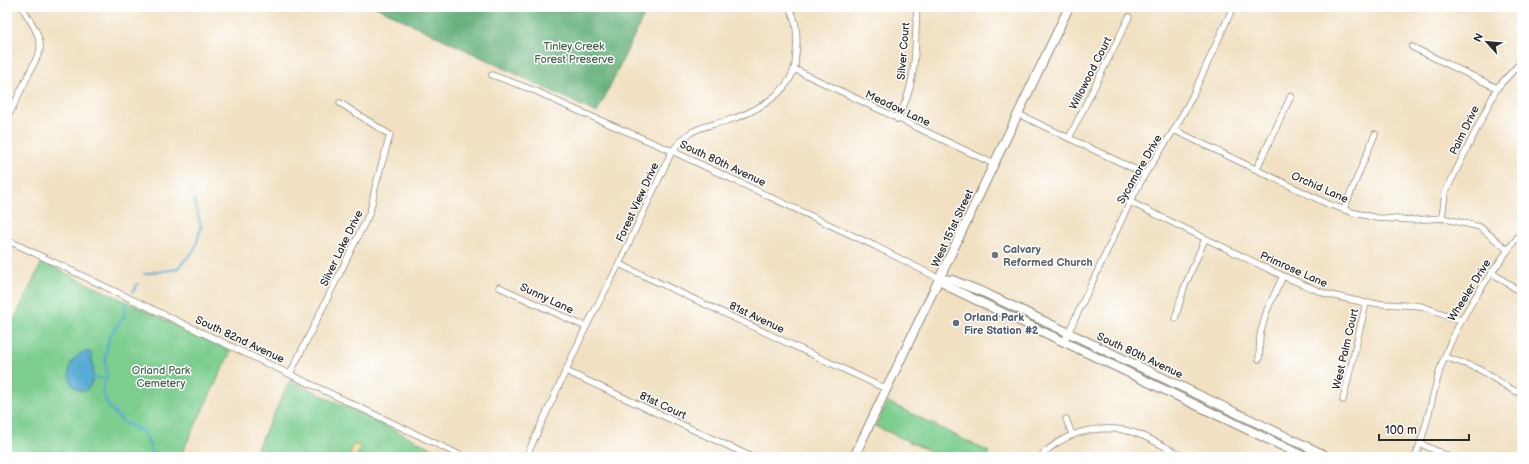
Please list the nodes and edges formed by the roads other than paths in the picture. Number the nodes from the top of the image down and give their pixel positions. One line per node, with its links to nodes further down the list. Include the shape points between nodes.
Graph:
1 (22, 7): 15 (street, via 41,45)
2 (789, 7): 9 (street, Forest View Drive, via 796,23 798,37)
3 (917, 7): 16 (street, Silver Court, via 910,88)
4 (1069, 7): 14 (street, West 151st Street)
5 (1233, 7): 17 (street, Sycamore Drive)
6 (1129, 17): 19 (street, Willowood Court)
7 (1412, 47): 11 (street)
8 (1522, 61): 11 (street, Palm Drive)
9 (794, 70): 16 (street, Meadow Lane); 20 (street, Forest View Drive, via 780,91 758,109 695,131 681,140)
10 (492, 75): 20 (street, South 80th Avenue, via 536,91)
11 (1497, 88): 26 (street, Palm Drive, via 1445,193)
12 (1291, 96): 22 (street)
13 (340, 103): 46 (street, Silver Lake Drive, via 390,134 370,212)
14 (1018, 114): 19 (street); 21 (street, West 151st Street)
15 (7, 119)
16 (897, 119): 21 (street, Meadow Lane)
17 (1174, 130): 22 (street, Orchid Lane); 23 (street, Sycamore Drive)
18 (1375, 134): 25 (street)
19 (1069, 138): 23 (street)
20 (672, 152): 31 (street, Forest View Drive); 34 (street, South 80th Avenue)
21 (994, 164): 34 (street, West 151st Street)
22 (1257, 168): 25 (street, Orchid Lane, via 1328,204)
23 (1146, 174): 24 (street, Sycamore Drive)
24 (1130, 202): 28 (street, Primrose Lane); 41 (street, Sycamore Drive)
25 (1344, 209): 26 (street, Orchid Lane, via 1398,219)
26 (1442, 218): 30 (street, Orchid Lane, via 1480,227)
27 (1522, 231): 30 (street, Wheeler Drive)
28 (1205, 239): 33 (street, Primrose Lane); 38 (street, via 1184,288)
29 (7, 240): 46 (street, South 82nd Avenue)
30 (1508, 250): 32 (street, Wheeler Drive)
31 (619, 264): 40 (street, Forest View Drive); 47 (street, 81st Avenue)
32 (1491, 272): 36 (street); 39 (street, Wheeler Drive)
33 (1283, 276): 37 (street, Primrose Lane, via 1326,294); 44 (street, via 1267,310 1260,335)
34 (940, 279): 41 (street, South 80th Avenue, via 964,284); 42 (street, South 80th Avenue, via 949,287); 47 (street, West 151st Street)
35 (499, 287): 40 (street, Sunny Lane)
36 (1522, 293)
37 (1366, 303): 39 (street, Primrose Lane, via 1421,306); 49 (street, West Palm Court)
38 (1175, 319)
39 (1461, 320): 43 (street, Wheeler Drive)
40 (586, 327): 45 (street, Forest View Drive)
41 (1069, 333): 42 (street, Sycamore Drive); 60 (street, South 80th Avenue)
42 (1064, 342): 59 (street, South 80th Avenue)
43 (1445, 357): 48 (street, via 1478,368 1511,390); 52 (street, Wheeler Drive)
44 (1258, 359)
45 (566, 371): 54 (street, Forest View Drive); 55 (street, 81st Court)
46 (290, 374): 53 (street, South 82nd Avenue)
47 (886, 389): 56 (street, West 151st Street)
48 (1522, 394)
49 (1343, 400)
50 (1066, 419): 51 (street)
51 (1072, 434): 57 (street); 58 (street, via 1106,428 1124,430)
52 (1420, 444): 61 (street, Wheeler Drive); 62 (street)
53 (464, 457)
54 (526, 457)
55 (752, 457)
56 (854, 457)
57 (1040, 457)
58 (1185, 457)
59 (1305, 457)
60 (1329, 457)
61 (1415, 457)
62 (1450, 457)

